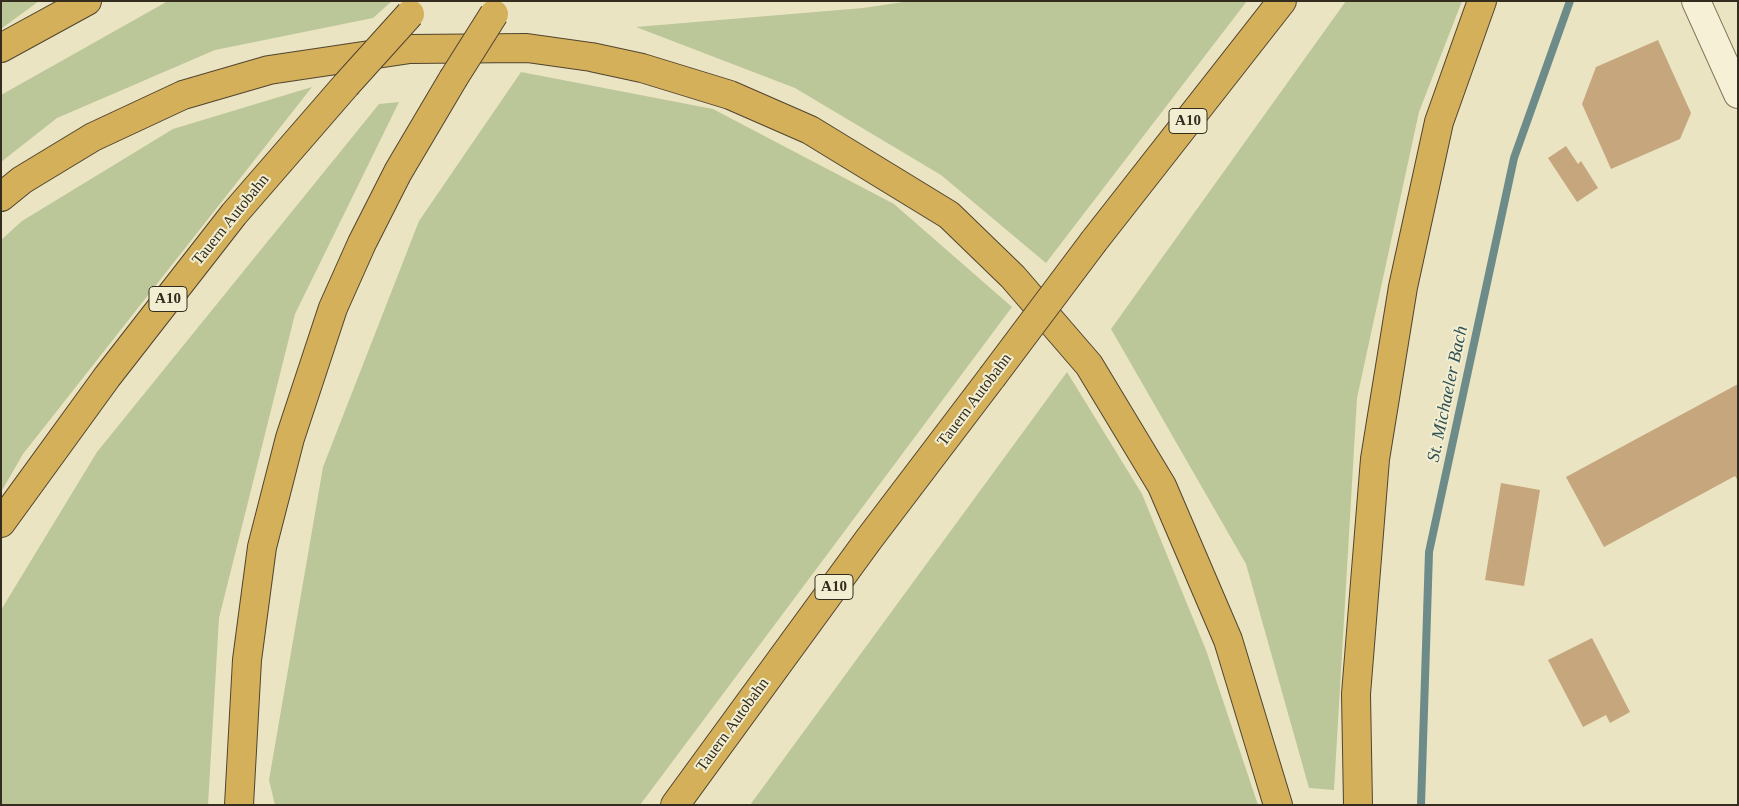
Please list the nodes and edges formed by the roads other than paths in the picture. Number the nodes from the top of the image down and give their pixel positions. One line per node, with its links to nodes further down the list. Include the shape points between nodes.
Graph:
1 (87, 1): 7 (highway)
2 (1282, 1): 12 (highway, Tauern Autobahn / A10, bridge, via 1094,241)
3 (1482, 1): 14 (highway, via 1439,122 1403,287 1375,459 1356,694)
4 (1696, 1): 8 (lane)
5 (498, 7): 11 (highway, bridge, via 398,172 362,242 333,308 290,438 262,547 247,660)
6 (416, 8): 10 (highway, Tauern Autobahn / A10, bridge, via 234,214 107,377)
7 (1, 48)
8 (1738, 94)
9 (1, 196): 13 (highway, via 93,137 184,95 269,70 410,49 527,48 591,57 642,68 730,95 810,130 949,215 1014,277 1090,365 1162,486 1178,522 1228,640)
10 (1, 523)
11 (241, 801)
12 (675, 805)
13 (1278, 805)
14 (1358, 805)

